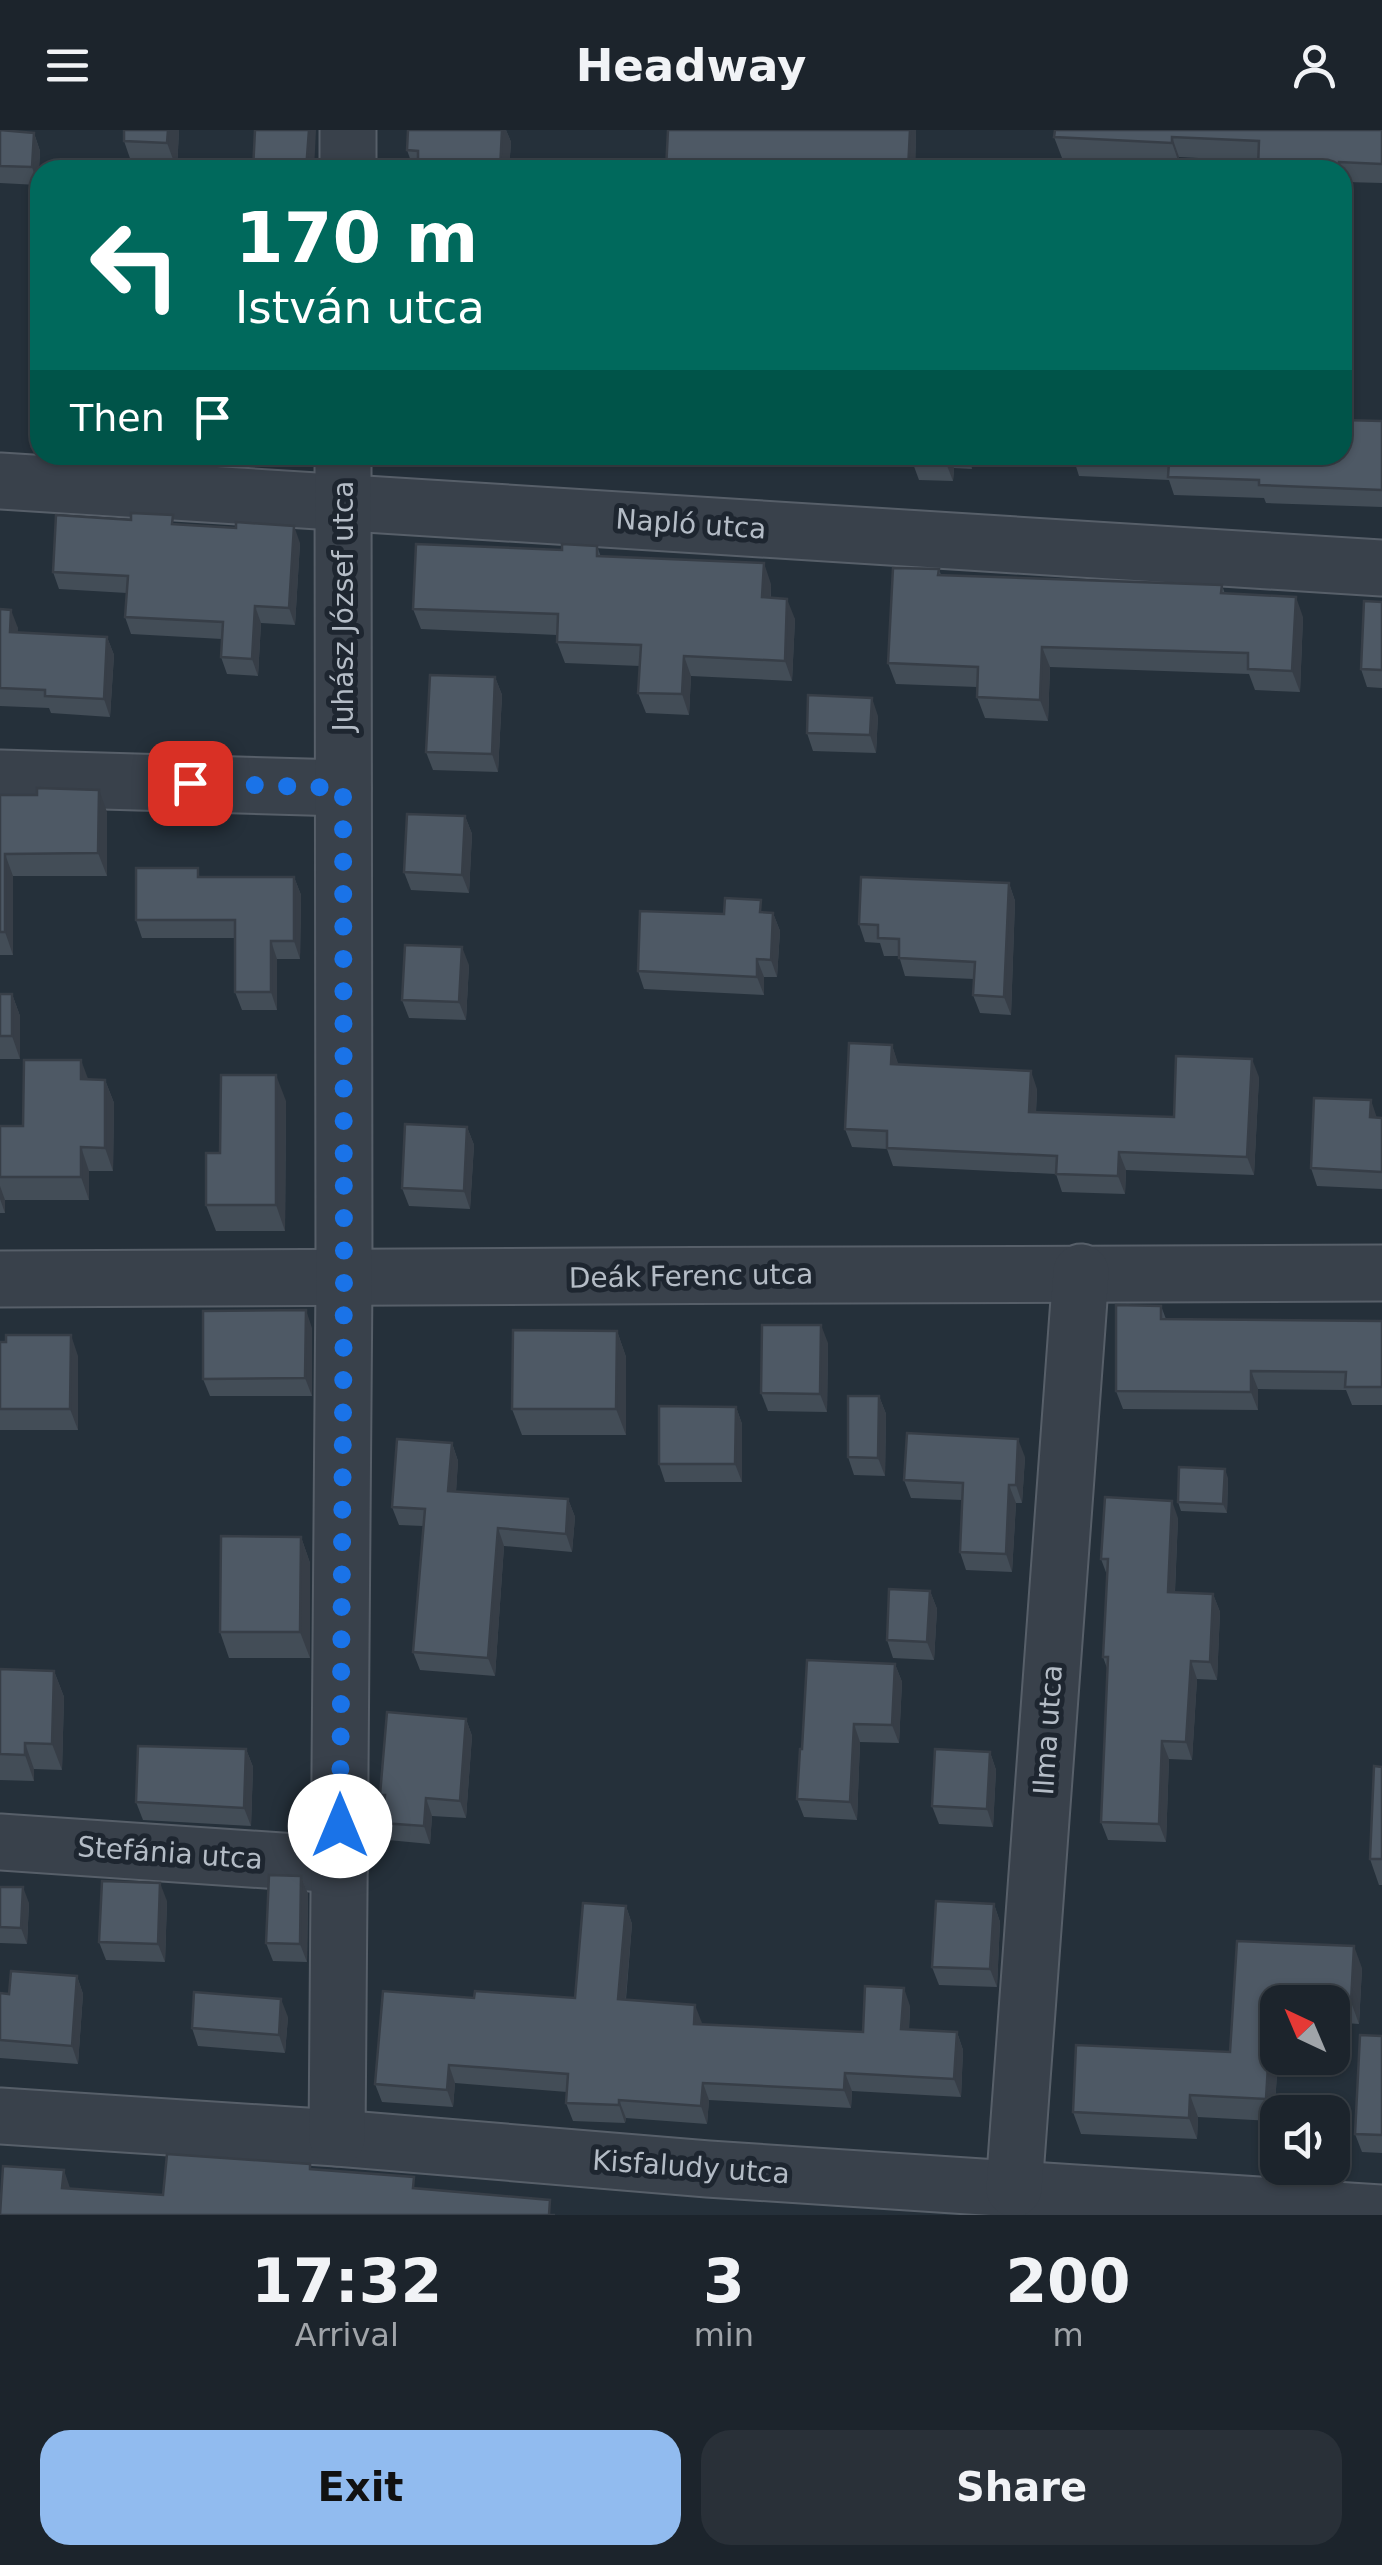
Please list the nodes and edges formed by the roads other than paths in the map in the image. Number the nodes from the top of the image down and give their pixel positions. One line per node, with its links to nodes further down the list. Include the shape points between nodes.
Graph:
1 (348, 130): 2 (street)
2 (348, 160)
3 (343, 478): 4 (street, Napló utca); 5 (street, Napló utca); 7 (street, Juhász József utca)
4 (0, 481)
5 (1382, 568)
6 (0, 778): 7 (street)
7 (343, 788): 11 (street, Juhász József utca)
8 (1081, 1272): 9 (street, Deák Ferenc utca); 11 (street, Deák Ferenc utca); 16 (street, Ilma utca)
9 (1382, 1273)
10 (0, 1279): 11 (street, Deák Ferenc utca)
11 (344, 1280): 13 (street, Juhász József utca)
12 (0, 1842): 13 (street, Stefánia utca)
13 (340, 1865): 15 (street, Juhász József utca)
14 (0, 2116): 15 (street, Kisfaludy utca)
15 (337, 2138): 17 (street, Kisfaludy utca)
16 (1014, 2189): 17 (street, Kisfaludy utca); 18 (street, Kisfaludy utca)
17 (706, 2192)
18 (1382, 2214)

